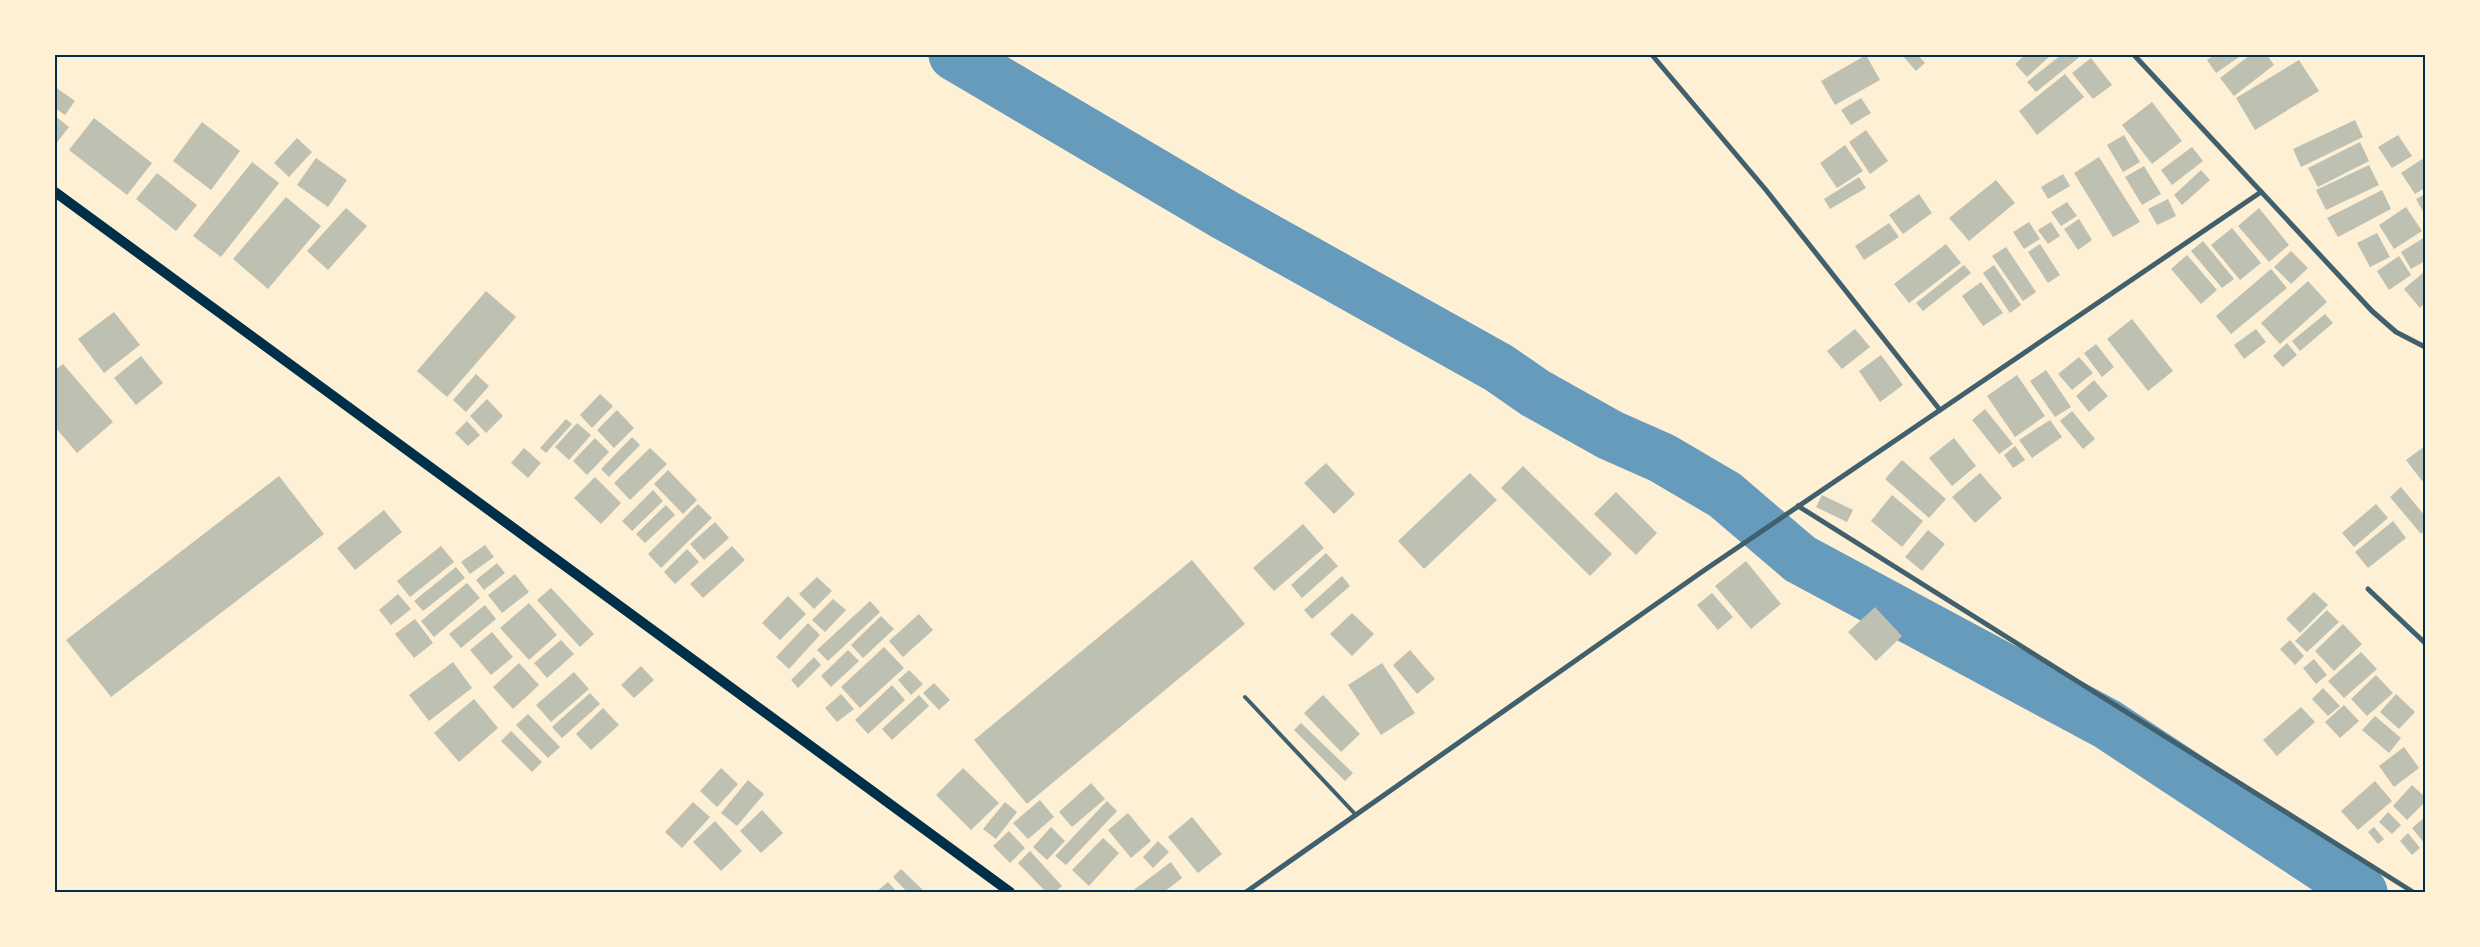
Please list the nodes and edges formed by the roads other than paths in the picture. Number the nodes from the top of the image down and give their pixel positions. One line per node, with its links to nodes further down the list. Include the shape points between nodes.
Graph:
1 (1652, 55): 6 (street, via 1766,190)
2 (2134, 55): 4 (street)
3 (55, 192): 12 (main road)
4 (2261, 192): 5 (street, via 2372,312 2396,332); 6 (street)
5 (2425, 347)
6 (1940, 410): 7 (street)
7 (1798, 506): 11 (street); 14 (street)
8 (2368, 589): 9 (street)
9 (2425, 643)
10 (1245, 697): 11 (lane)
11 (1356, 815): 13 (street)
12 (1010, 892)
13 (1246, 892)
14 (2413, 892)

